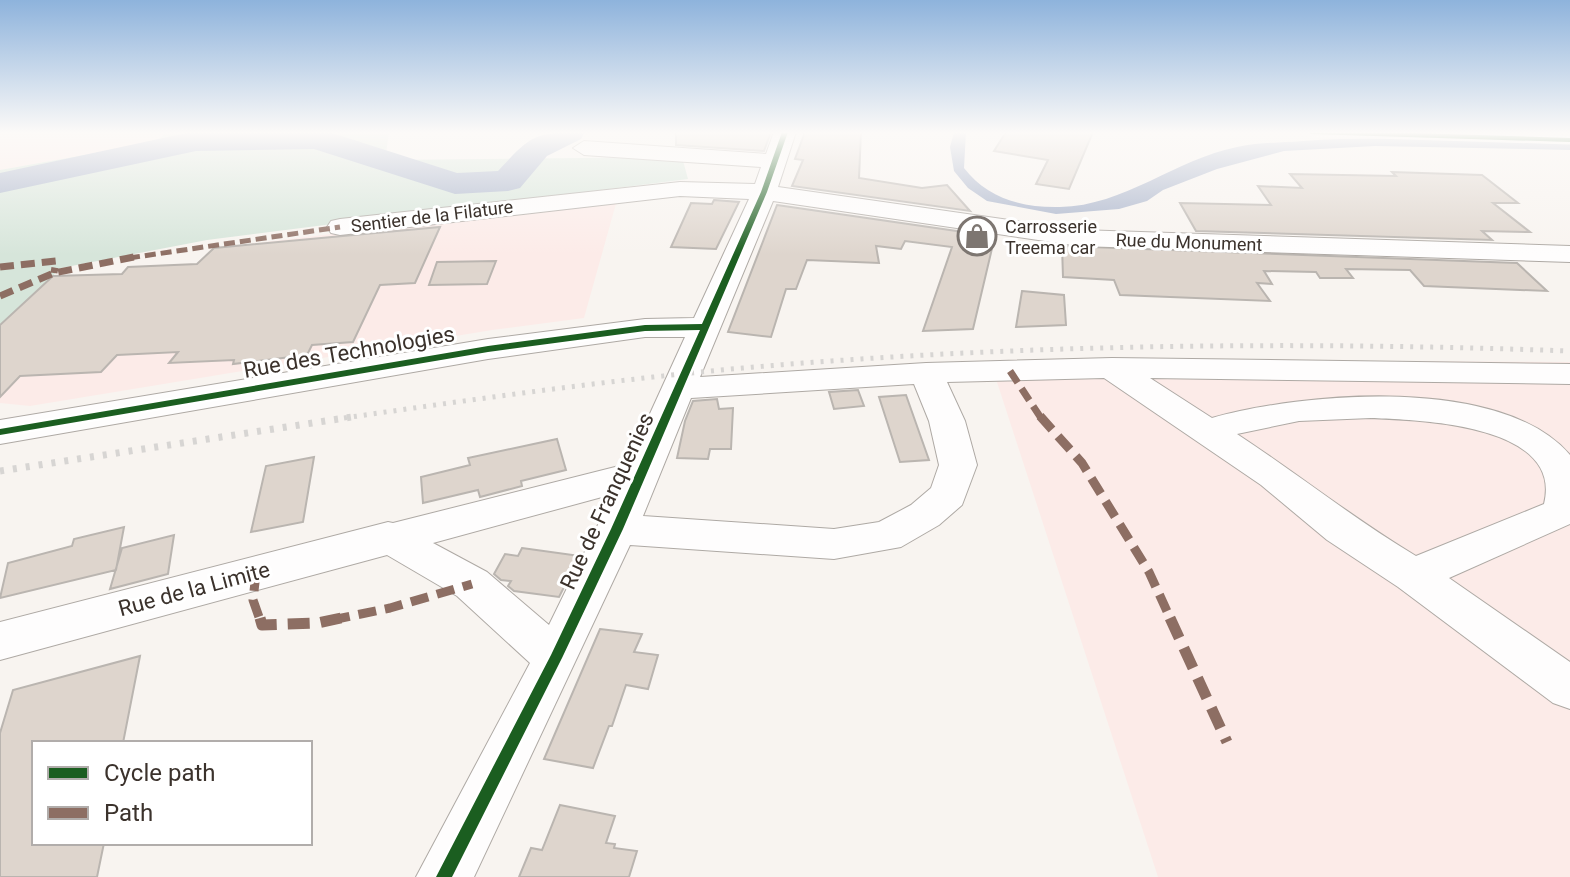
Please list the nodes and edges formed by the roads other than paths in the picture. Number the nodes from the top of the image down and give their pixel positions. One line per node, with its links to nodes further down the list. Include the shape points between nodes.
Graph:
1 (771, 173): 2 (street, Rue de Franquenies)
2 (764, 192): 3 (street, Sentier de la Filature, via 680,189); 4 (street, Rue du Monument, via 1079,238); 5 (street, Rue de Franquenies)
3 (340, 227)
4 (1570, 254)
5 (705, 327): 9 (street, Rue de Franquenies); 11 (street, Rue des Technologies, via 645,328 488,349)
6 (1112, 368): 7 (street); 8 (street); 10 (street)
7 (926, 373): 9 (street); 13 (street, Rue de Franquenies, via 947,421 958,465 948,495 887,536 834,544)
8 (1570, 374)
9 (681, 388): 12 (street, Rue de Franquenies)
10 (1210, 431): 15 (street, via 1341,530); 15 (street, via 1311,409 1387,408 1510,425 1551,453 1562,472 1567,500 1559,513)
11 (0, 432)
12 (640, 474): 13 (street, Rue de Franquenies); 14 (street, Rue de la Limite)
13 (617, 529): 17 (street, Rue de Franquenies)
14 (388, 537): 16 (street, Rue de la Limite); 17 (street, via 472,584)
15 (1413, 575): 18 (street)
16 (0, 641)
17 (556, 658): 19 (street, Rue de Franquenies)
18 (1570, 688)
19 (444, 877)

